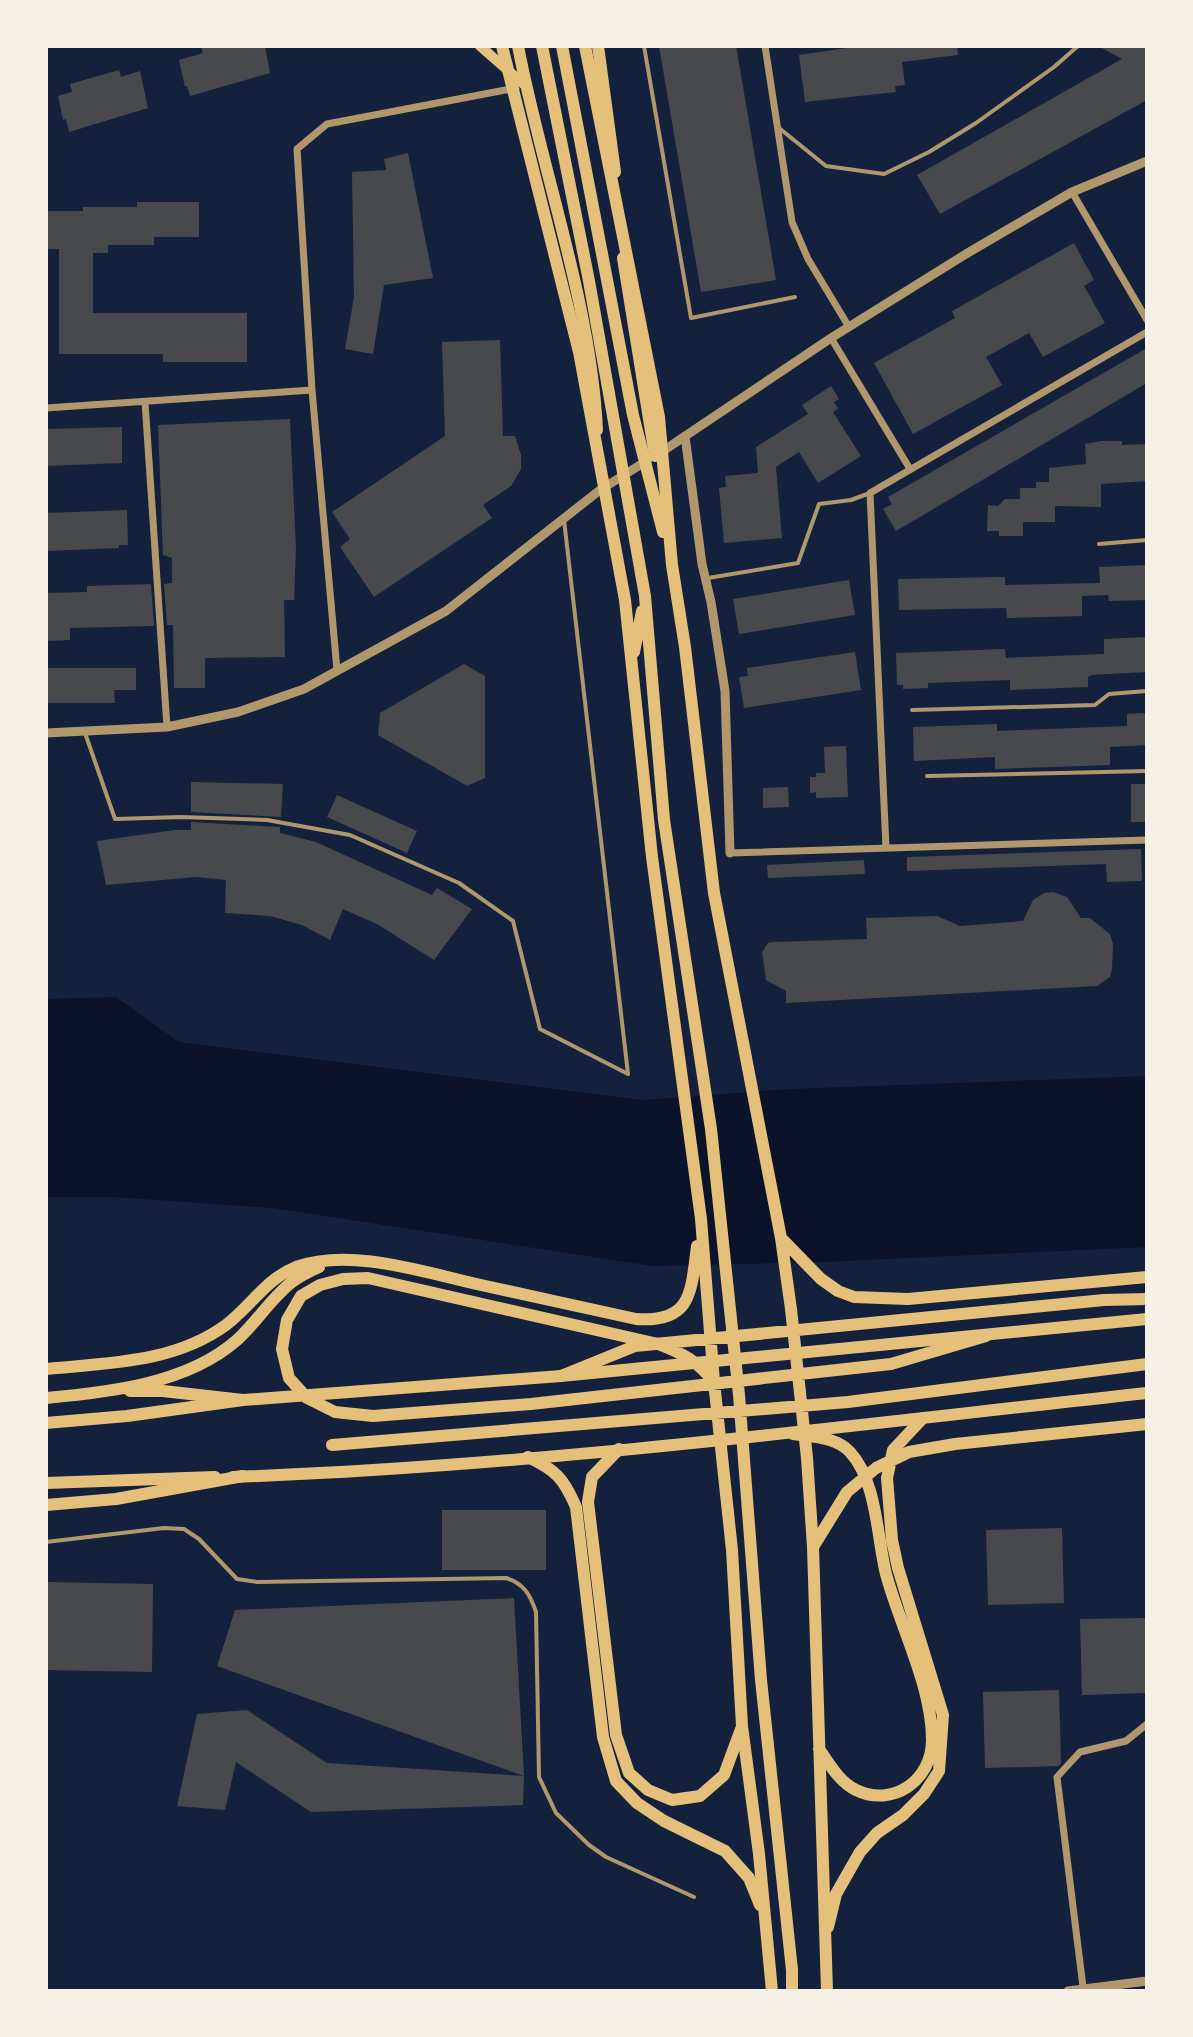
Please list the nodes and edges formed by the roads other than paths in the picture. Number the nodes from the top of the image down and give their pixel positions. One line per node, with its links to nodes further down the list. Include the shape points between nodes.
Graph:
1 (480, 46): 11 (main road)
2 (502, 46): 34 (main road, via 579,352 615,533)
3 (518, 46): 11 (main road)
4 (542, 46): 33 (main road)
5 (562, 46): 31 (main road, via 633,415)
6 (585, 46): 31 (main road, via 659,417)
7 (598, 46): 24 (main road, via 625,280)
8 (644, 46): 15 (lane, via 691,318)
9 (765, 46): 12 (street)
10 (1078, 46): 12 (lane, via 976,123 884,174 826,166)
11 (526, 86): 20 (street, via 327,124 297,149); 26 (main road, via 571,266 595,392)
12 (779, 128): 17 (street, via 792,222)
13 (1147, 161): 14 (street)
14 (1072, 192): 16 (street); 17 (street)
15 (795, 297)
16 (1147, 320)
17 (849, 327): 19 (street)
18 (1147, 332): 25 (street)
19 (831, 338): 23 (street); 25 (street)
20 (312, 390): 21 (street); 35 (street)
21 (145, 402): 22 (street); 38 (street)
22 (46, 408)
23 (685, 436): 24 (street); 32 (street)
24 (655, 456): 26 (street)
25 (910, 469): 27 (street)
26 (600, 490): 28 (street)
27 (870, 493): 32 (lane, via 819,504 798,563); 44 (street)
28 (564, 520): 35 (street, via 446,611); 39 (lane, via 628,1074 540,1029 513,921 459,883 350,835 267,820 115,819)
29 (1147, 540): 30 (lane)
30 (1099, 544)
31 (672, 565): 47 (main road, via 714,893)
32 (706, 579): 45 (street, via 725,691)
33 (645, 596): 34 (main road); 84 (main road, via 664,820 715,1160)
34 (632, 665): 46 (main road)
35 (337, 670): 38 (street, via 304,689 238,712)
36 (1147, 691): 37 (lane, via 1109,694 1095,705)
37 (912, 710)
38 (167, 727): 39 (street)
39 (85, 732): 40 (street)
40 (46, 733)
41 (1147, 771): 42 (lane)
42 (927, 776)
43 (1147, 840): 44 (street)
44 (886, 848): 45 (street)
45 (730, 853)
46 (701, 1219): 48 (main road, via 690,1296 676,1313 659,1321 382,1263); 56 (main road)
47 (781, 1238): 49 (main road, via 821,1279 854,1297 908,1299); 73 (main road)
48 (333, 1259): 54 (main road, via 297,1267 272,1280 227,1324 176,1351 149,1359); 57 (main road, via 294,1280 235,1342 209,1359)
49 (1147, 1277)
50 (1147, 1299): 55 (main road, via 635,1346)
51 (1147, 1319): 52 (main road)
52 (986, 1336): 55 (main road); 56 (main road, via 891,1364 531,1404 373,1416 335,1412 307,1398 289,1378 282,1349 287,1320 301,1296 320,1285 368,1278 658,1344 688,1356)
53 (1147, 1364): 65 (main road, via 848,1402)
54 (46, 1369)
55 (561, 1376): 60 (main road)
56 (714, 1382): 75 (main road, via 732,1550)
57 (112, 1391): 59 (main road); 60 (main road)
58 (1147, 1393): 61 (main road)
59 (46, 1398)
60 (243, 1400): 62 (main road)
61 (923, 1418): 64 (main road); 71 (main road, via 893,1450)
62 (46, 1423)
63 (1147, 1424): 73 (main road, via 909,1452 876,1468 847,1492)
64 (793, 1434): 66 (main road); 71 (main road, via 837,1441 850,1451)
65 (332, 1445)
66 (619, 1449): 67 (main road); 76 (main road, via 592,1477 588,1502)
67 (528, 1457): 68 (main road); 76 (main road, via 559,1476 576,1507)
68 (243, 1476): 69 (main road); 70 (main road, via 116,1499)
69 (46, 1483)
70 (46, 1505)
71 (883, 1518): 77 (main road, via 886,1573 926,1698 932,1741 927,1762 903,1792 878,1796 855,1790); 80 (main road, via 943,1715 939,1771 924,1794 860,1852 836,1894)
72 (46, 1542): 78 (lane, via 184,1529 237,1579 506,1578 521,1583 536,1612 539,1777 556,1813 606,1857)
73 (813, 1547): 77 (main road)
74 (1147, 1724): 82 (street, via 1126,1741 1080,1752 1057,1777)
75 (742, 1726): 76 (main road, via 724,1775 700,1796 672,1800 648,1790 629,1773); 79 (main road)
76 (609, 1736): 79 (main road, via 616,1781 664,1821 725,1851 749,1878)
77 (819, 1749): 80 (main road)
78 (694, 1897)
79 (765, 1919): 83 (main road)
80 (824, 1945): 85 (main road)
81 (1147, 1981): 82 (street)
82 (1083, 1987): 86 (street)
83 (772, 1991)
84 (793, 1991)
85 (825, 1991)
86 (1068, 1991)

